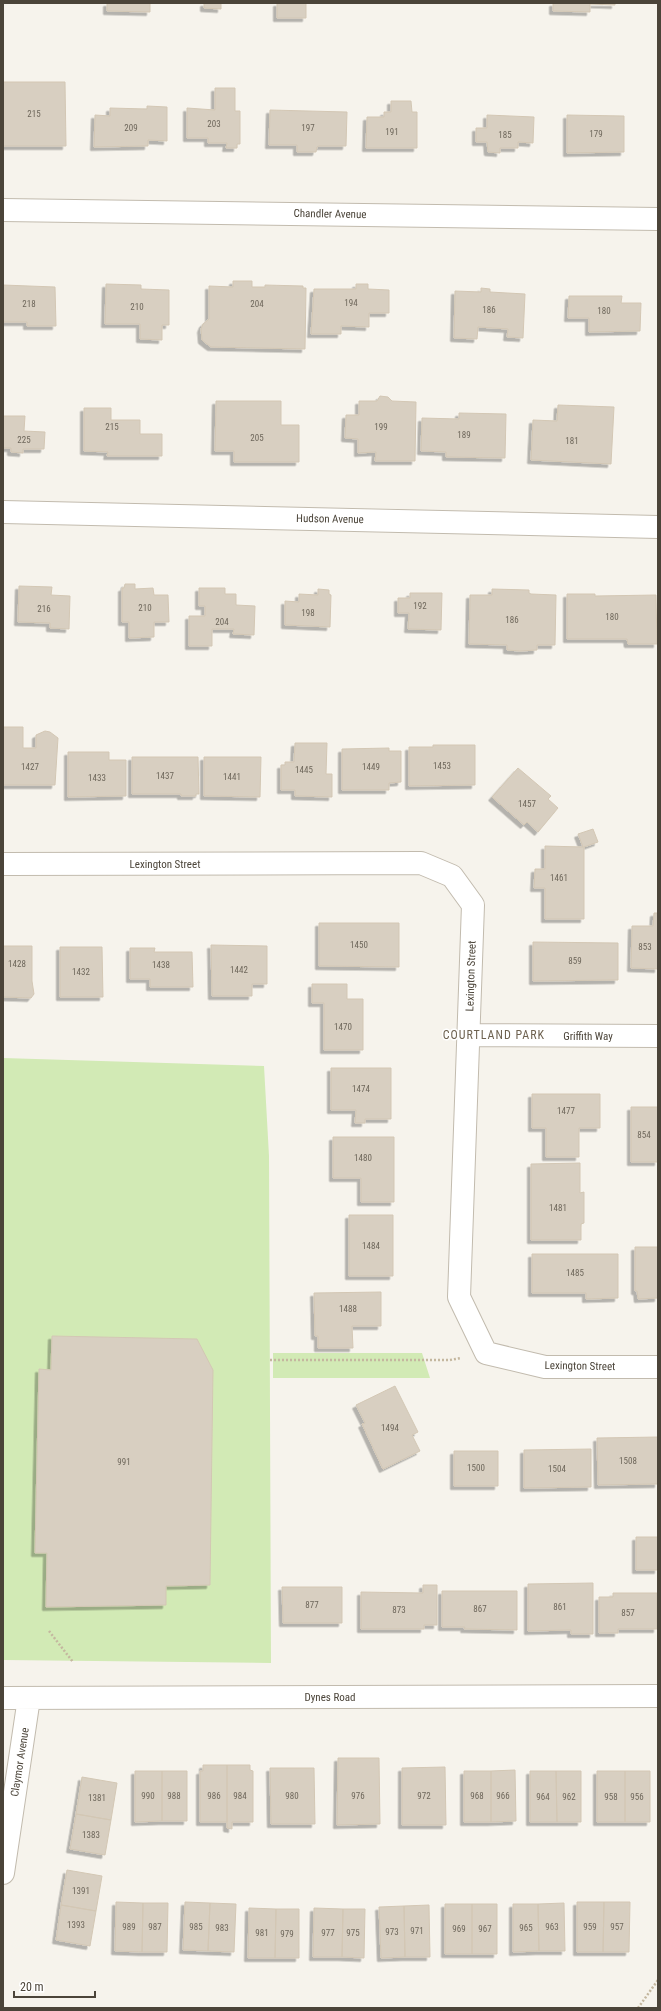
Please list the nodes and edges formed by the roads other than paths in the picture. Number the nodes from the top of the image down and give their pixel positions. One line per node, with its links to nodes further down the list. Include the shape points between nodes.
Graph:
1 (3, 210): 2 (street, Chandler Avenue)
2 (658, 219)
3 (3, 512): 4 (street, Hudson Avenue)
4 (658, 527)
5 (3, 864): 6 (street, Lexington Street, via 421,863 452,876 472,905)
6 (469, 1035): 7 (street, Griffith Way); 8 (street, Lexington Street, via 459,1297 486,1353 545,1367)
7 (658, 1036)
8 (658, 1367)
9 (658, 1696): 11 (street, Dynes Road)
10 (3, 1698): 11 (street, Dynes Road)
11 (29, 1698): 12 (street, Claymor Avenue)
12 (3, 1873)

